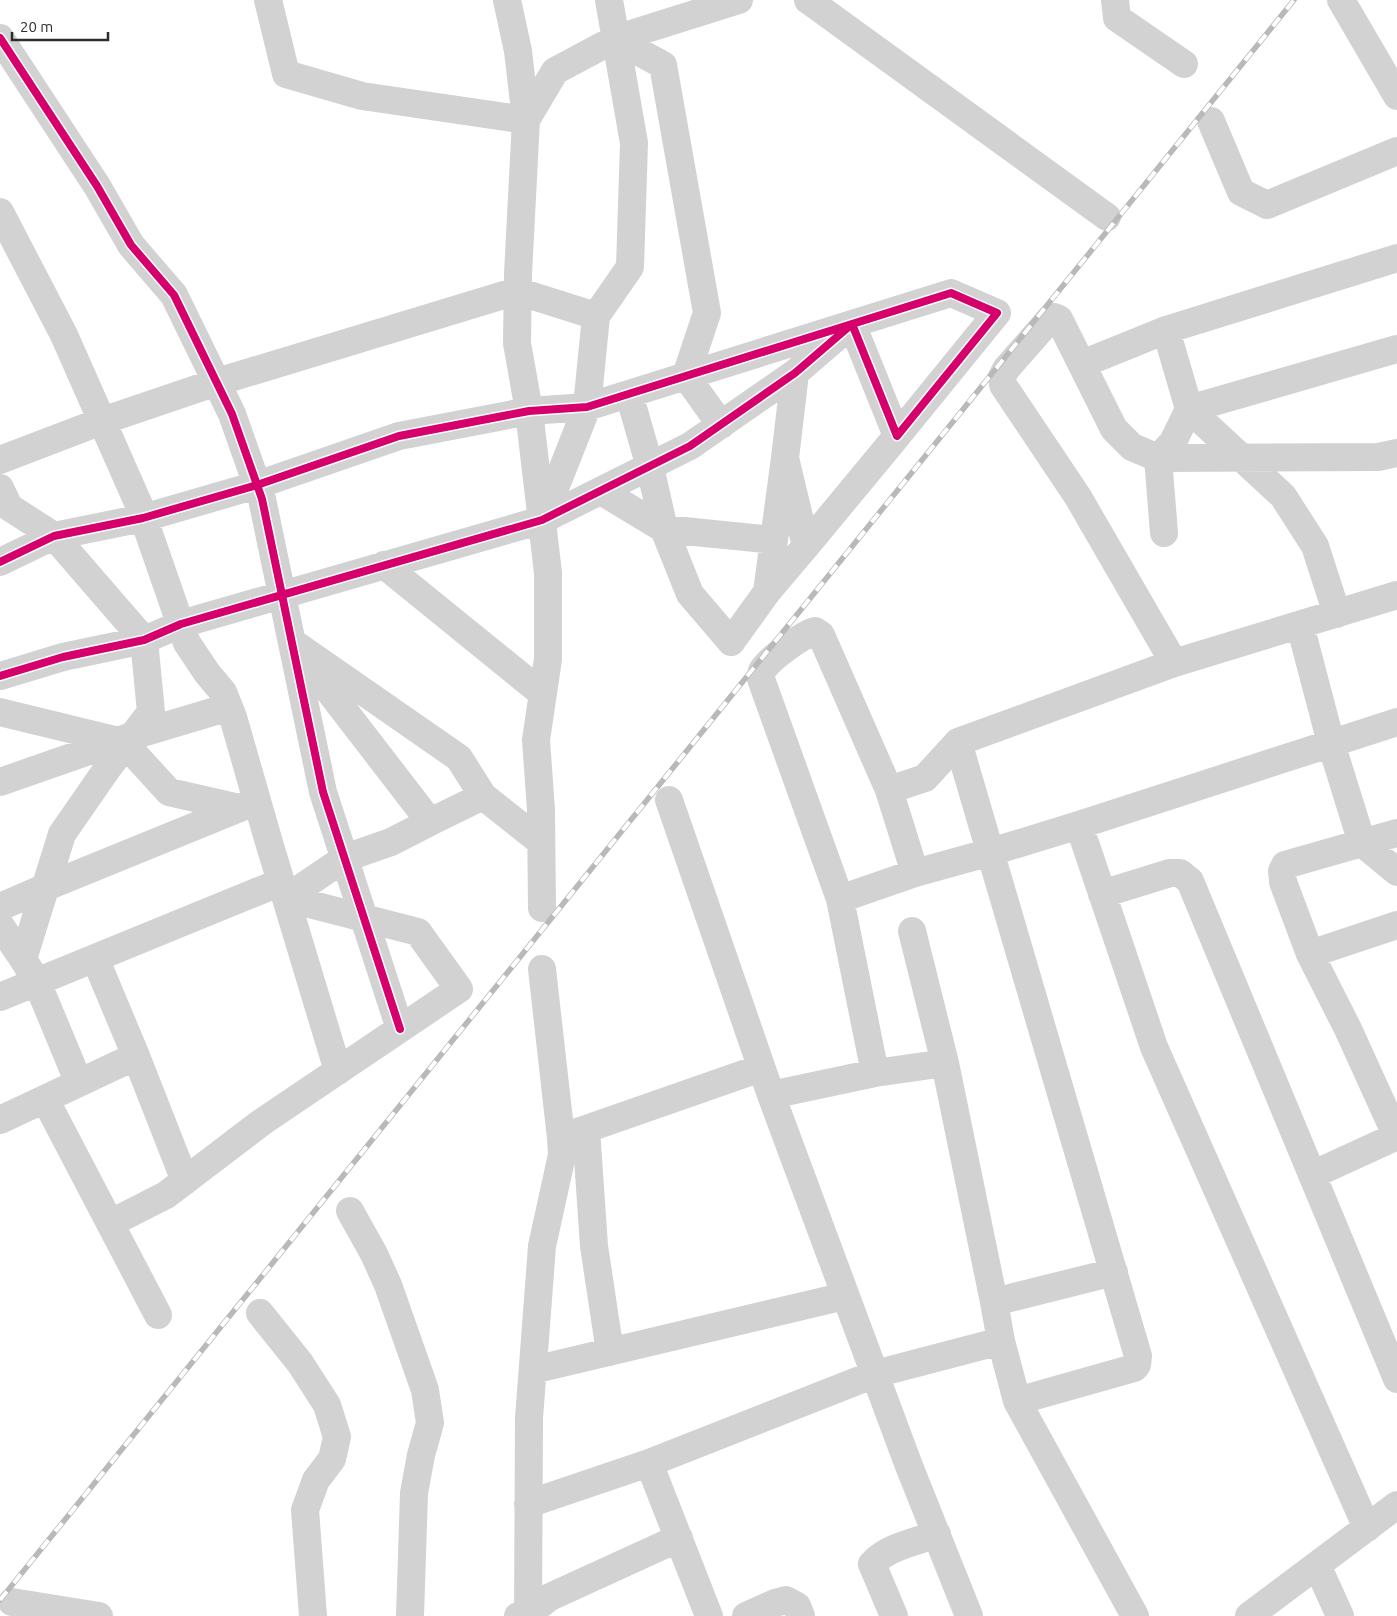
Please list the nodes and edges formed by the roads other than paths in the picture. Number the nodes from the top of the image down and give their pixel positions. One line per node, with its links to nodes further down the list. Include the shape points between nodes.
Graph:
1 (268, 0): 12 (street, via 286,74 362,96)
2 (508, 0): 12 (street)
3 (609, 0): 9 (street)
4 (739, 0): 9 (street)
5 (808, 0): 16 (street)
6 (1115, 0): 10 (street, via 1117,18)
7 (1341, 0): 11 (street)
8 (0, 38): 26 (street, via 132,245 174,295)
9 (615, 39): 12 (street, via 555,71); 19 (street, via 634,143 630,266); 25 (street, via 663,65 707,313)
10 (1184, 64)
11 (1397, 96)
12 (526, 120): 18 (street)
13 (1211, 120): 14 (street, via 1241,192 1267,205)
14 (1397, 151)
15 (0, 212): 31 (street, via 64,335)
16 (1107, 217)
17 (1397, 258): 21 (street)
18 (518, 291): 19 (street); 26 (street); 30 (street, via 516,344)
19 (596, 316): 28 (street)
20 (852, 324): 24 (street); 25 (street); 33 (street); 33 (street, via 951,293 996,312)
21 (1166, 330): 23 (street); 29 (street)
22 (1397, 349): 29 (street)
23 (1082, 364): 36 (street, via 1114,429 1132,447); 60 (street, via 1059,319 1054,317 1006,369 1002,385 1078,497)
24 (795, 373): 32 (street); 35 (street)
25 (686, 376): 27 (street); 32 (street)
26 (217, 382): 31 (street); 40 (street, via 232,414)
27 (629, 394): 28 (street); 39 (street)
28 (587, 407): 30 (street); 44 (street)
29 (1190, 409): 36 (street, via 1173,442); 37 (street)
30 (529, 412): 40 (street, via 399,436); 44 (street)
31 (102, 421): 38 (street); 43 (street)
32 (721, 425): 39 (street)
33 (896, 436): 49 (street)
34 (1397, 453): 37 (street, via 1378,457)
35 (785, 458): 48 (street); 49 (street)
36 (1158, 458): 37 (street); 46 (street)
37 (1242, 458): 55 (street, via 1283,496 1315,546)
38 (0, 460)
39 (650, 467): 42 (street); 45 (street)
40 (257, 486): 43 (street); 53 (street)
41 (0, 488): 47 (street, via 9,507)
42 (601, 491): 44 (street); 45 (street)
43 (143, 518): 47 (street); 56 (street)
44 (542, 520): 51 (street); 62 (street, via 548,573 548,659)
45 (664, 529): 48 (street); 52 (street, via 690,594 731,642)
46 (1164, 533)
47 (54, 536): 50 (street); 58 (street)
48 (774, 540): 52 (street)
49 (806, 546): 52 (street)
50 (0, 562)
51 (384, 566): 53 (street); 62 (street)
52 (767, 592)
53 (282, 595): 56 (street); 59 (street)
54 (1397, 595): 55 (street)
55 (1337, 614): 57 (street)
56 (181, 624): 58 (street); 63 (street, via 188,643 223,692)
57 (1300, 625): 60 (street); 68 (street)
58 (144, 640): 61 (street, via 63,657); 66 (street, via 151,712)
59 (292, 642): 71 (street, via 459,758); 74 (street); 80 (street, via 323,792)
60 (1174, 663): 67 (street)
61 (0, 676)
62 (543, 694): 77 (street, via 536,740)
63 (229, 707): 66 (street); 73 (street)
64 (0, 712): 66 (street)
65 (1397, 722): 68 (street)
66 (126, 741): 69 (street); 73 (street, via 169,792); 83 (street, via 62,834)
67 (958, 742): 70 (street, via 925,778); 79 (street)
68 (1331, 743): 75 (street); 78 (street)
69 (0, 782)
70 (889, 790): 82 (street); 86 (street, via 821,635 815,632 807,634 763,669 761,679)
71 (483, 796): 74 (street); 77 (street)
72 (669, 800): 102 (street)
73 (248, 804): 83 (street); 84 (street)
74 (430, 822): 80 (street, via 391,842)
75 (1078, 825): 79 (street); 85 (street)
76 (1397, 833): 78 (street)
77 (541, 842): 88 (street)
78 (1362, 843): 81 (street); 93 (street, via 1285,865 1282,871 1283,882)
79 (991, 852): 82 (street); 115 (street)
80 (345, 858): 84 (street); 89 (street)
81 (1397, 872)
82 (916, 873): 86 (street)
83 (46, 887): 87 (street); 95 (street)
84 (283, 890): 89 (street); 94 (street); 103 (street)
85 (1102, 894): 111 (street, via 1170,873 1180,874 1190,881); 128 (street, via 1154,1047)
86 (840, 899): 104 (street)
87 (0, 907)
88 (542, 908)
89 (364, 919): 99 (street); 99 (street, via 418,932 459,989)
90 (0, 925): 95 (street)
91 (1397, 925): 93 (street)
92 (912, 931): 101 (street)
93 (1310, 954): 110 (street)
94 (95, 958): 97 (street); 100 (street)
95 (23, 959): 97 (street)
96 (542, 969): 109 (street)
97 (37, 982): 98 (street); 105 (street)
98 (0, 997)
99 (400, 1029): 103 (street)
100 (136, 1056): 105 (street); 112 (street)
101 (945, 1063): 104 (street); 117 (street)
102 (761, 1068): 106 (street); 109 (street)
103 (338, 1071): 112 (street, via 262,1122)
104 (875, 1073): 106 (street)
105 (79, 1083): 107 (street)
106 (770, 1095): 116 (street)
107 (45, 1099): 108 (street); 114 (street)
108 (0, 1120)
109 (574, 1134): 121 (street); 122 (street, via 562,1155 542,1246)
110 (1397, 1137): 111 (street)
111 (1312, 1175): 124 (street)
112 (185, 1181): 114 (street, via 166,1196)
113 (350, 1211): 136 (street, via 388,1285 425,1390 430,1423 414,1493)
114 (111, 1224): 119 (street)
115 (1114, 1272): 117 (street); 125 (street, via 1138,1364 1134,1368)
116 (845, 1296): 121 (street); 123 (street)
117 (994, 1302): 120 (street)
118 (260, 1313): 135 (street, via 300,1362 327,1405 337,1437 332,1459 316,1480 305,1510)
119 (158, 1315)
120 (1001, 1341): 123 (street); 125 (street)
121 (610, 1352): 122 (street)
122 (533, 1370): 127 (street)
123 (875, 1374): 126 (street); 129 (street)
124 (1397, 1379)
125 (1017, 1401): 142 (street)
126 (649, 1463): 127 (street); 130 (street)
127 (528, 1504): 133 (street)
128 (1387, 1520): 131 (street)
129 (936, 1534): 140 (street, via 878,1557 872,1564); 141 (street)
130 (679, 1538): 133 (street); 137 (street)
131 (1318, 1565): 143 (street); 144 (street)
132 (12, 1602): 134 (street)
133 (535, 1612)
134 (100, 1616)
135 (313, 1616)
136 (410, 1616)
137 (709, 1616)
138 (746, 1616): 139 (street, via 786,1600 797,1606)
139 (801, 1616)
140 (894, 1616)
141 (968, 1616)
142 (1134, 1616)
143 (1249, 1616)
144 (1340, 1616)

